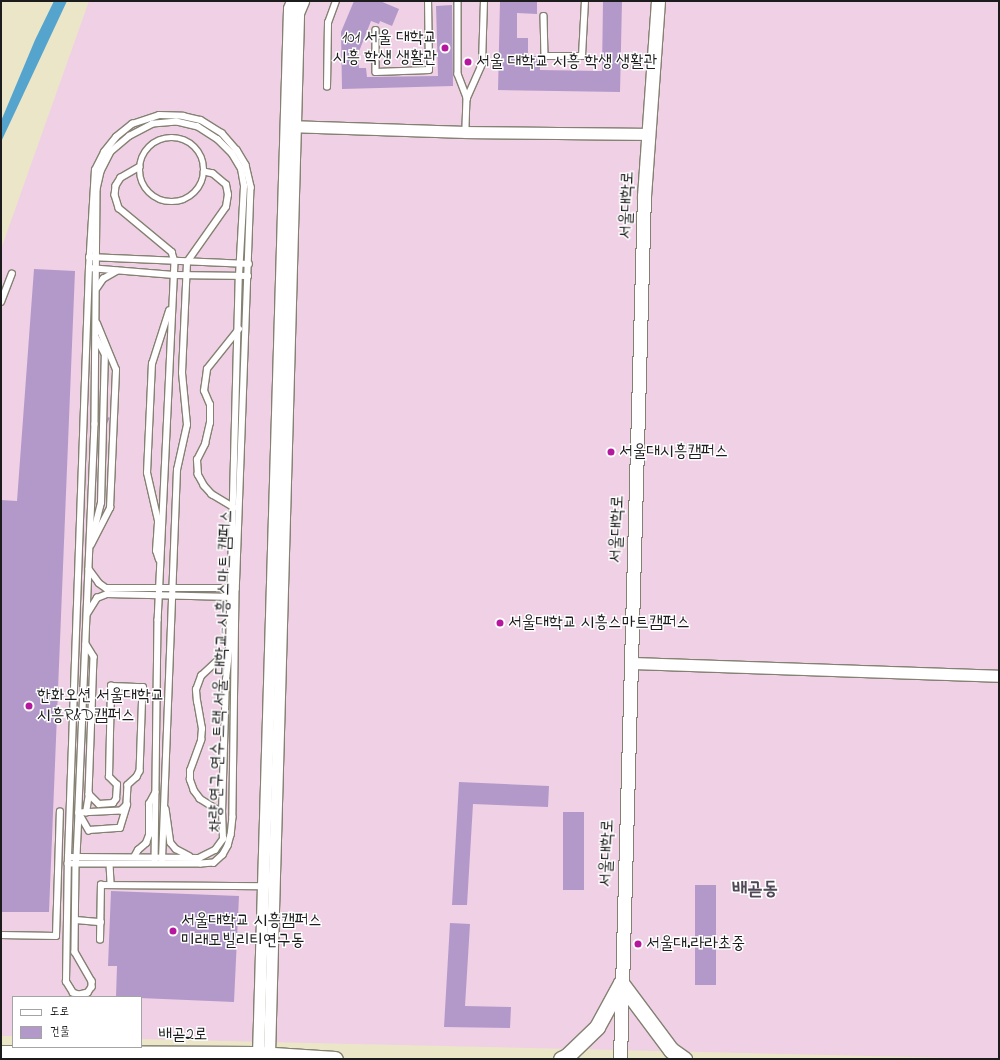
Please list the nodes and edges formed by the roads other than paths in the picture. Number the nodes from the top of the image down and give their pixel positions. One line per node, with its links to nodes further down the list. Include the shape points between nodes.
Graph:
1 (292, 1): 13 (street, via 289,8)
2 (303, 1): 13 (street, via 298,13)
3 (336, 1): 11 (lane, via 328,23)
4 (428, 1): 10 (lane, via 429,70 376,72)
5 (458, 1): 12 (lane, via 458,74)
6 (484, 1): 12 (lane, via 482,64)
7 (585, 1): 9 (lane, via 582,56 545,56)
8 (658, 1): 15 (street, 서울대학로)
9 (544, 16)
10 (376, 30)
11 (327, 87)
12 (467, 98): 14 (lane)
13 (290, 126): 14 (street); 73 (street); 80 (street)
14 (466, 132): 15 (street)
15 (649, 134): 51 (street, 서울대학로, via 644,196)
16 (140, 167): 17 (lane, via 147,150 155,143 175,138 186,141 201,155); 17 (lane, via 147,190 154,197 175,202 185,200 194,194 200,186); 20 (lane, via 121,178 116,186 115,194 119,208 172,252)
17 (204, 172): 21 (lane, via 213,174 226,185 226,207)
18 (89, 258): 19 (lane); 23 (lane, 차량 연구 연수 트랙 서울 대학교-시흥 스마트 캠퍼스, via 95,170 104,152 116,137 132,124 159,115 201,120 222,133 237,150 246,165 251,187); 24 (lane, 차량 연구 연수 트랙 서울 대학교-시흥 스마트 캠퍼스)
19 (98, 258): 20 (lane); 22 (lane, via 97,190 101,172 111,152 130,136 153,124 177,122 198,127 218,140 232,154 241,169 244,186); 25 (lane)
20 (175, 262): 21 (lane); 28 (lane)
21 (187, 262): 22 (lane); 29 (lane)
22 (240, 263): 23 (lane); 30 (lane)
23 (249, 264): 31 (lane, 차량 연구 연수 트랙 서울 대학교-시흥 스마트 캠퍼스)
24 (88, 268): 25 (lane); 61 (lane, 차량 연구 연수 트랙 서울 대학교-시흥 스마트 캠퍼스)
25 (97, 269): 26 (lane); 32 (lane)
26 (119, 270): 28 (lane); 32 (lane, via 103,279)
27 (12, 274): 33 (lane)
28 (174, 275): 29 (lane); 34 (lane)
29 (186, 275): 30 (lane); 43 (lane, via 182,373 187,425 178,470)
30 (240, 276): 31 (lane); 36 (lane)
31 (248, 276): 44 (lane, 차량 연구 연수 트랙 서울 대학교-시흥 스마트 캠퍼스)
32 (97, 288): 35 (lane)
33 (1, 302)
34 (172, 303): 40 (lane); 40 (lane, via 152,364 147,473 158,521 156,552)
35 (96, 321): 37 (lane); 39 (lane, via 116,370 110,508)
36 (239, 329): 38 (lane); 38 (lane, via 207,368 204,391 210,405 210,423 205,444 197,460 198,474 204,486 212,495)
37 (96, 337): 39 (lane); 39 (lane, via 104,355 101,503)
38 (234, 508): 44 (lane)
39 (90, 547): 41 (lane)
40 (161, 564): 42 (lane)
41 (89, 569): 42 (lane, via 106,588); 48 (lane)
42 (160, 588): 43 (lane); 45 (lane)
43 (173, 588): 44 (lane); 46 (lane)
44 (234, 588): 47 (lane, 차량 연구 연수 트랙 서울 대학교-시흥 스마트 캠퍼스)
45 (159, 595): 46 (lane); 48 (lane, via 107,594 97,598); 53 (lane)
46 (172, 596): 47 (lane); 56 (lane)
47 (234, 596): 50 (lane); 71 (lane, 차량 연구 연수 트랙 서울 대학교-시흥 스마트 캠퍼스, via 231,835 226,850 214,863)
48 (87, 614): 49 (lane)
49 (86, 644): 54 (lane, via 94,657); 58 (lane)
50 (229, 650): 60 (lane); 60 (lane, via 201,676 196,690 202,729 201,740 190,771 190,780 200,799)
51 (631, 663): 52 (street); 78 (street, 서울대학로)
52 (999, 676)
53 (156, 793): 63 (lane, via 149,804 149,835 146,843); 64 (lane)
54 (89, 794): 55 (lane, via 99,804 113,803 116,799 117,785 110,777 111,686 143,687 140,771 128,785); 59 (lane)
55 (127, 805): 58 (lane, via 120,828 89,830); 59 (lane, via 121,811)
56 (164, 805): 65 (lane); 66 (lane, via 171,843 184,854)
57 (60, 812): 76 (lane, via 56,936)
58 (79, 813): 59 (lane); 62 (lane)
59 (86, 813)
60 (222, 813): 66 (lane, via 223,839 215,850)
61 (68, 857): 62 (lane); 67 (lane, 차량 연구 연수 트랙 서울 대학교-시흥 스마트 캠퍼스)
62 (77, 857): 63 (lane); 68 (lane)
63 (134, 857): 64 (lane)
64 (155, 857): 65 (lane); 70 (lane)
65 (162, 857): 66 (lane); 71 (lane)
66 (199, 858)
67 (68, 864): 68 (lane, 차량 연구 연수 트랙 서울 대학교-시흥 스마트 캠퍼스); 74 (lane, 차량 연구 연수 트랙 서울 대학교-시흥 스마트 캠퍼스, via 66,982 73,993 79,995 88,993 92,981 75,952)
68 (76, 864): 69 (lane, 차량 연구 연수 트랙 서울 대학교-시흥 스마트 캠퍼스); 74 (lane)
69 (110, 864): 70 (lane, 차량 연구 연수 트랙 서울 대학교-시흥 스마트 캠퍼스); 72 (lane)
70 (155, 864): 71 (lane, 차량 연구 연수 트랙 서울 대학교-시흥 스마트 캠퍼스)
71 (162, 864)
72 (111, 885): 73 (lane); 75 (lane, via 101,885)
73 (263, 886): 80 (street)
74 (76, 920): 75 (lane)
75 (101, 922): 77 (lane)
76 (1, 935)
77 (100, 940)
78 (621, 983): 82 (main road, via 597,1027); 83 (street, 서울대학로); 84 (main road, via 671,1050)
79 (1, 1053): 80 (main road, 배곧2로)
80 (266, 1056): 81 (main road, 배곧2로)
81 (335, 1059)
82 (561, 1059)
83 (620, 1059)
84 (684, 1059)

